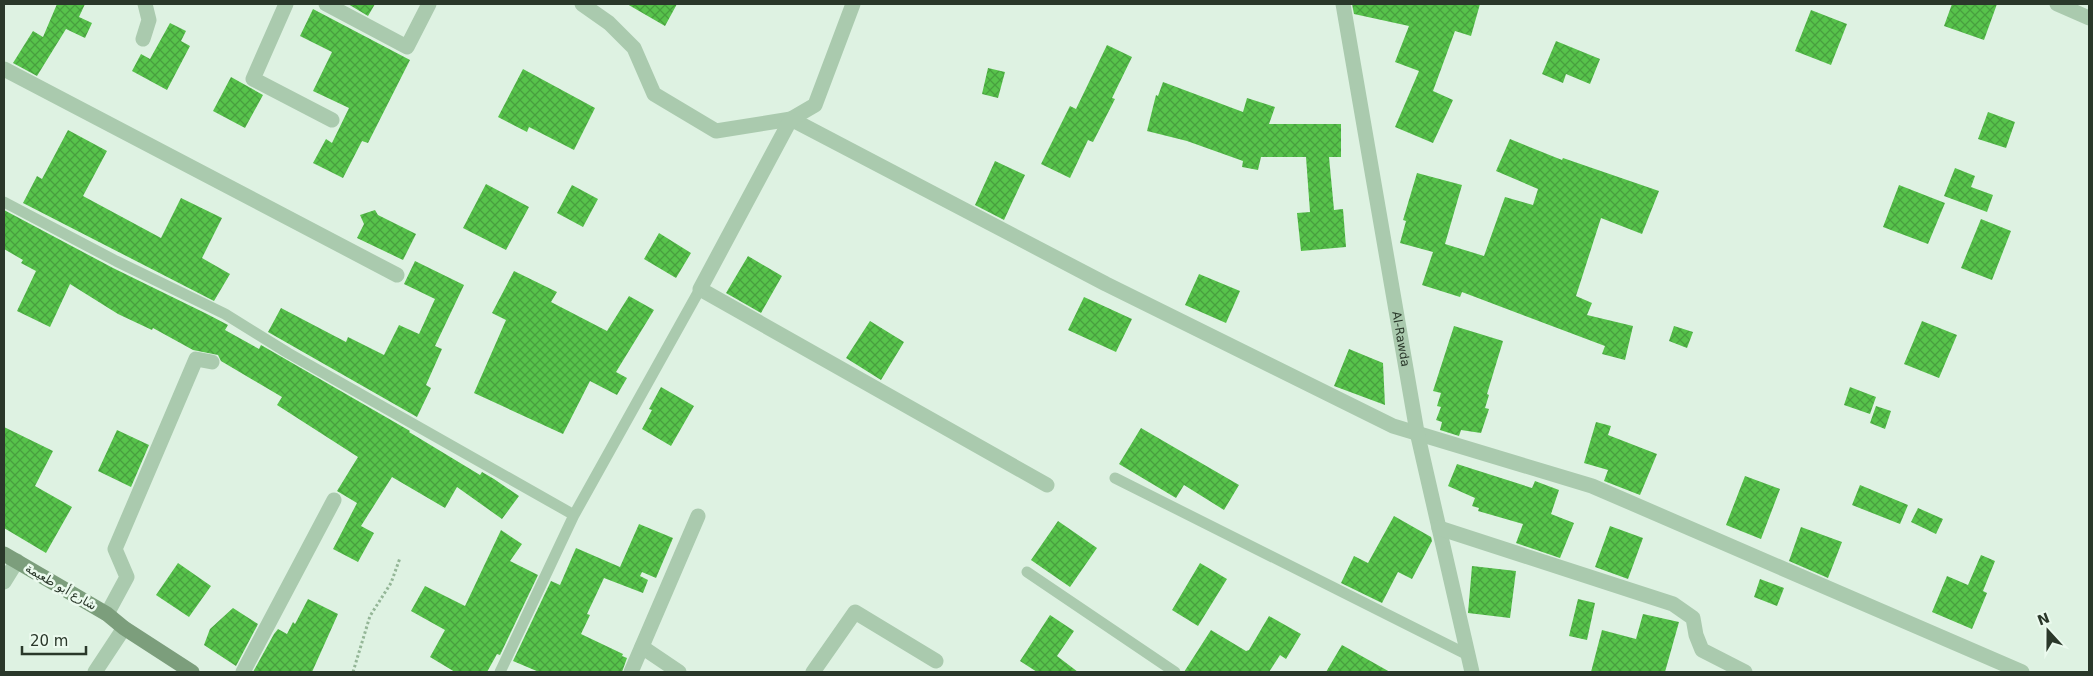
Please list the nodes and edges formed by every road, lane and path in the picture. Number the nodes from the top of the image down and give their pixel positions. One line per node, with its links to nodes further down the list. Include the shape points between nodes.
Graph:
1 (145, 4): 10 (street, via 149,20)
2 (286, 4): 13 (street, via 253,78)
3 (326, 4): 4 (street, via 407,48)
4 (429, 4)
5 (582, 4): 12 (street, via 610,23 634,48 654,94 716,131)
6 (853, 4): 12 (street, via 815,105)
7 (1343, 4): 18 (street, Al-Rawda)
8 (2057, 4): 9 (street)
9 (2089, 18)
10 (143, 39)
11 (4, 69): 15 (street)
12 (791, 119): 16 (street); 18 (street, via 1106,284 1393,426)
13 (332, 120)
14 (4, 202): 22 (lane, via 225,314)
15 (398, 275)
16 (700, 289): 20 (street); 22 (lane)
17 (212, 362): 29 (street, via 196,359 115,549 127,577)
18 (1417, 432): 24 (street, Al-Rawda); 45 (street, via 1592,486)
19 (1114, 478): 32 (lane)
20 (1047, 485)
21 (334, 500): 36 (street)
22 (574, 515): 38 (lane)
23 (698, 516): 31 (street)
24 (1439, 528): 32 (street, Al-Rawda); 44 (street, via 1673,604 1693,618 1702,650)
25 (10, 558): 28 (street); 29 (street, شارع أبو طعيمة)
26 (400, 558): 37 (path, via 391,584 370,616)
27 (1027, 572): 42 (lane)
28 (4, 582)
29 (107, 614): 30 (street, شارع أبو طعيمة)
30 (124, 628): 34 (street); 35 (street, شارع أبو طعيمة)
31 (642, 647): 39 (street); 40 (street)
32 (1468, 655): 43 (street, Al-Rawda)
33 (936, 661): 41 (street, via 855,612)
34 (95, 672)
35 (192, 672)
36 (243, 672)
37 (353, 672)
38 (500, 672)
39 (631, 672)
40 (679, 672)
41 (813, 672)
42 (1175, 672)
43 (1472, 672)
44 (1745, 672)
45 (2022, 672)

